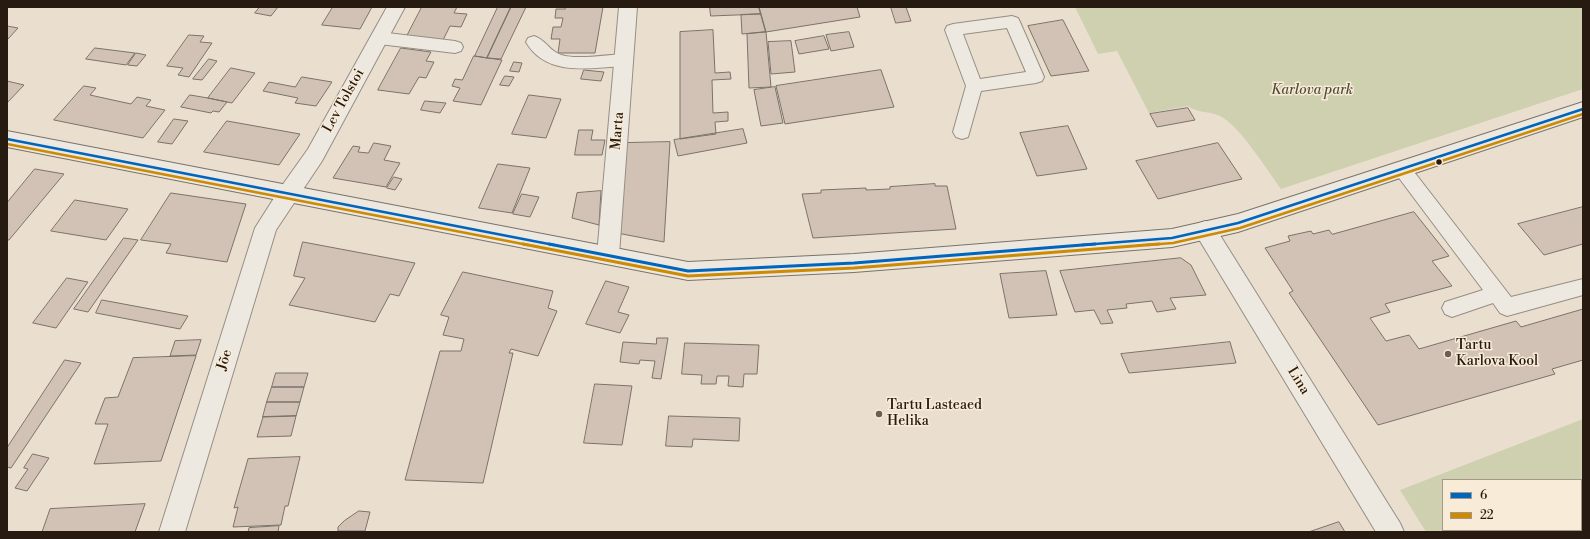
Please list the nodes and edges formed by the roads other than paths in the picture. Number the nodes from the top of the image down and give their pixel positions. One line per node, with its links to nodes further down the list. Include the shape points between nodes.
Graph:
1 (396, 7): 3 (street, Lev Tolstoi)
2 (628, 7): 6 (street, Marta)
3 (379, 38): 5 (lane); 12 (street, Lev Tolstoi, via 315,155)
4 (534, 42): 6 (lane, via 553,59 576,63)
5 (455, 47)
6 (624, 60): 14 (street, Marta)
7 (974, 86): 7 (lane, via 953,30 1012,22 1036,77); 9 (lane)
8 (1583, 109): 11 (street)
9 (962, 132)
10 (8, 140): 12 (street)
11 (1402, 168): 13 (street, via 1238,223); 16 (lane)
12 (288, 193): 14 (street); 18 (street, Jõe, via 266,228)
13 (1205, 230): 14 (street, via 1172,238 878,261 688,271); 19 (street, Lina)
14 (608, 255)
15 (1583, 287): 16 (lane, via 1507,307)
16 (1496, 294): 17 (lane)
17 (1452, 308)
18 (172, 532)
19 (1391, 532)

